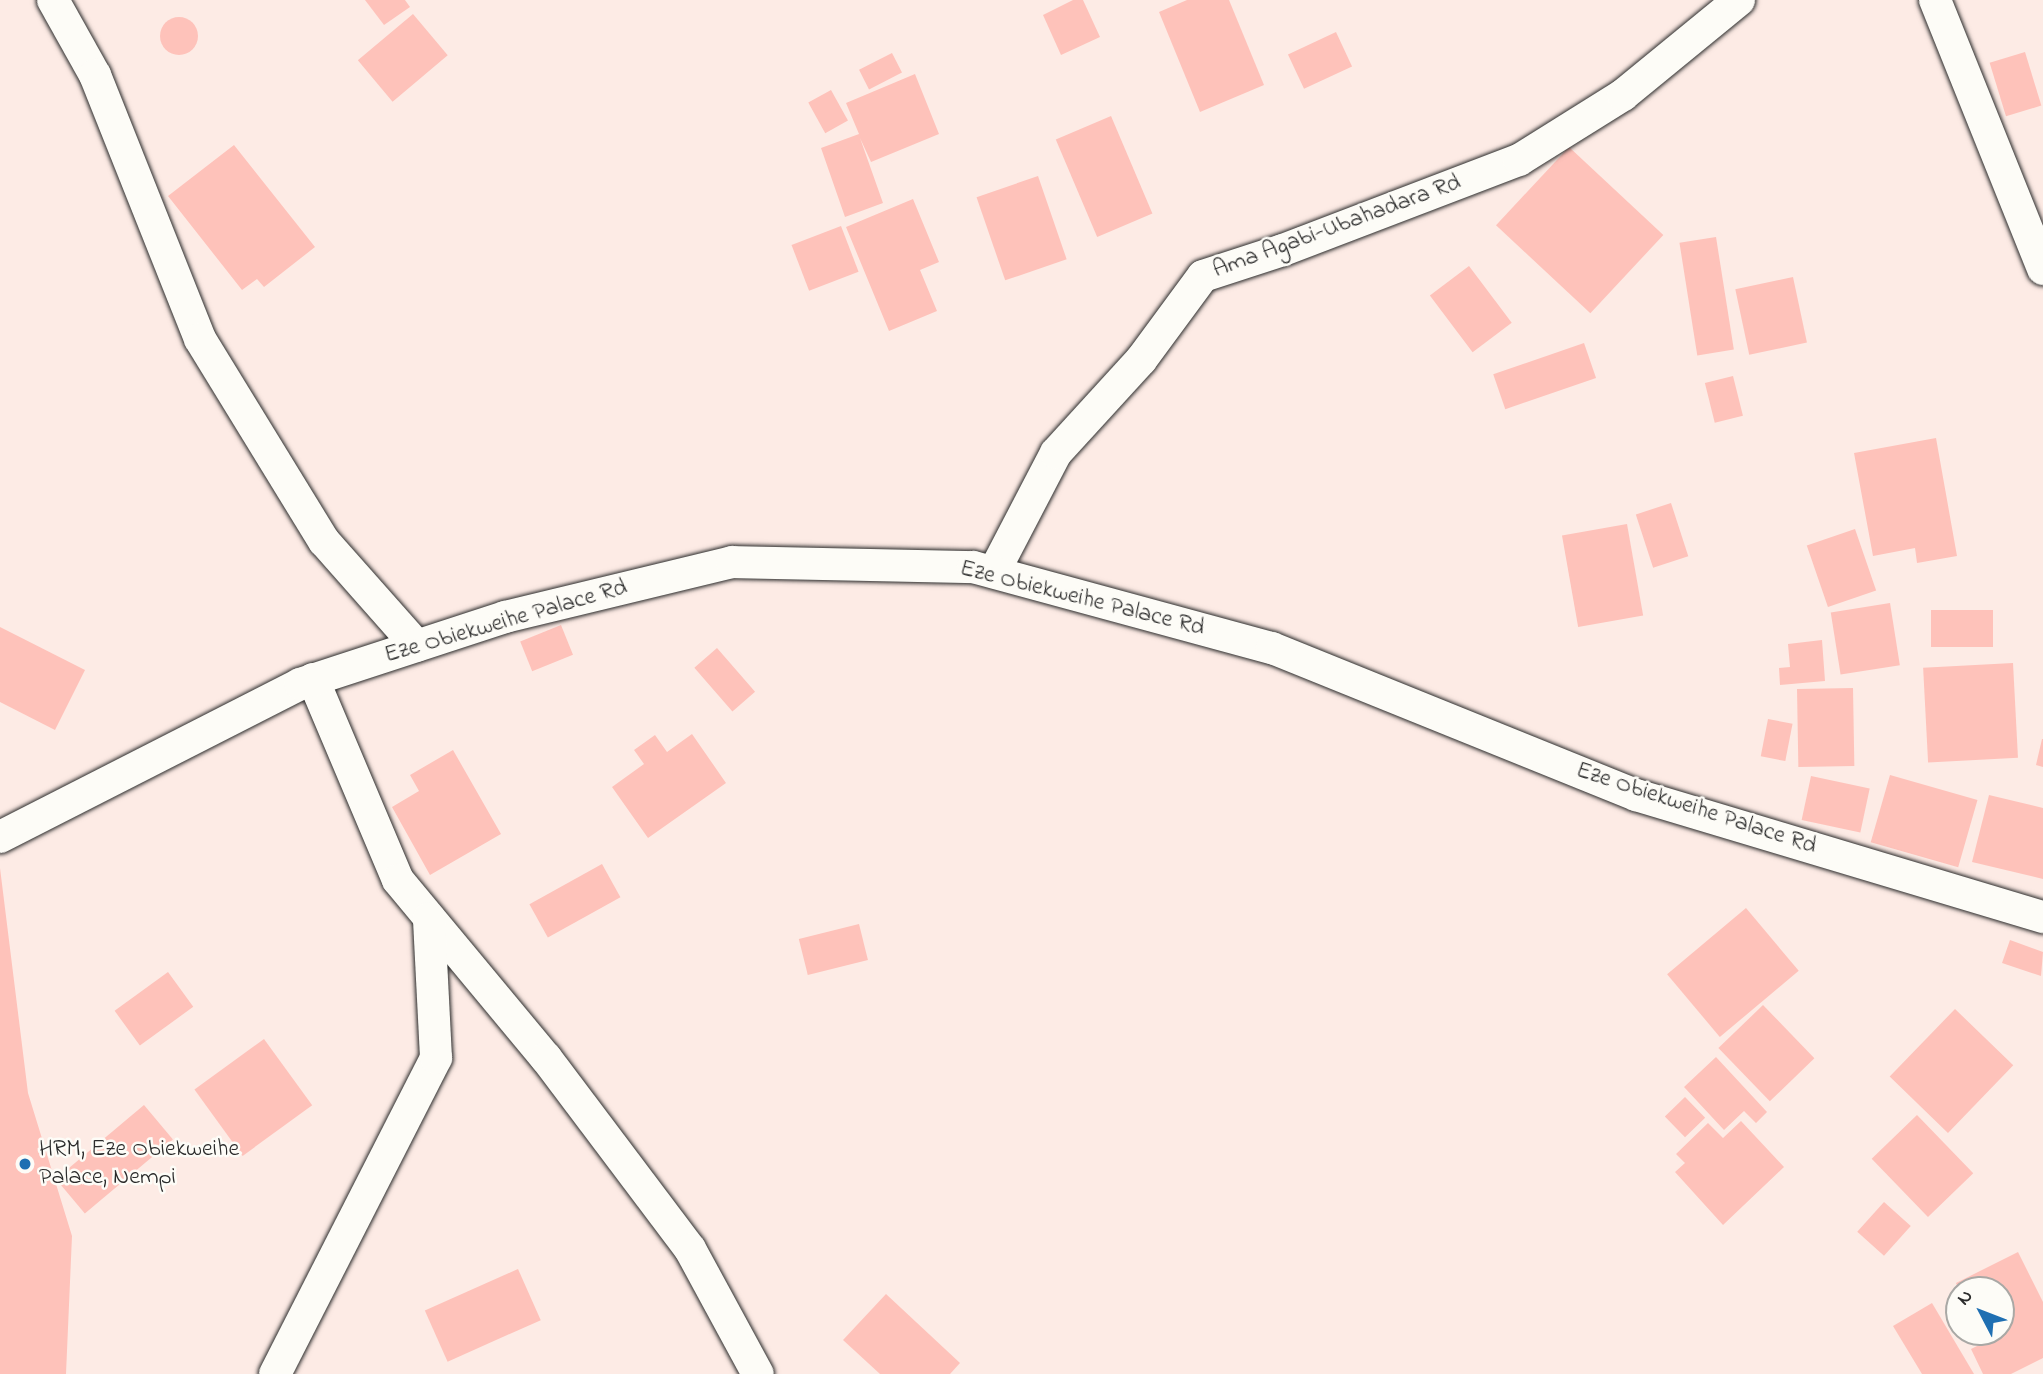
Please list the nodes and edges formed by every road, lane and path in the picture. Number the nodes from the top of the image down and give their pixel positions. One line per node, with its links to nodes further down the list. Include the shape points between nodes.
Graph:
1 (53, 0): 6 (street, via 95,75 200,339 324,541)
2 (1739, 0): 5 (street, Ama Agabi-Ubahadara Rd, via 1623,95 1519,160 1203,276 1140,360 1056,453)
3 (1935, 0): 4 (street)
4 (2043, 269)
5 (994, 572): 6 (street, Eze Obiekweihe Palace Rd, via 972,567 732,562 505,617); 9 (street, Eze Obiekweihe Palace Rd, via 1272,648 1636,795)
6 (417, 646): 7 (street, Eze Obiekweihe Palace Rd)
7 (313, 679): 8 (street, Eze Obiekweihe Palace Rd); 10 (street, via 398,880)
8 (0, 837)
9 (2043, 917)
10 (429, 918): 11 (street, via 436,1058); 12 (street, via 546,1058 690,1249)
11 (275, 1374)
12 (758, 1374)

